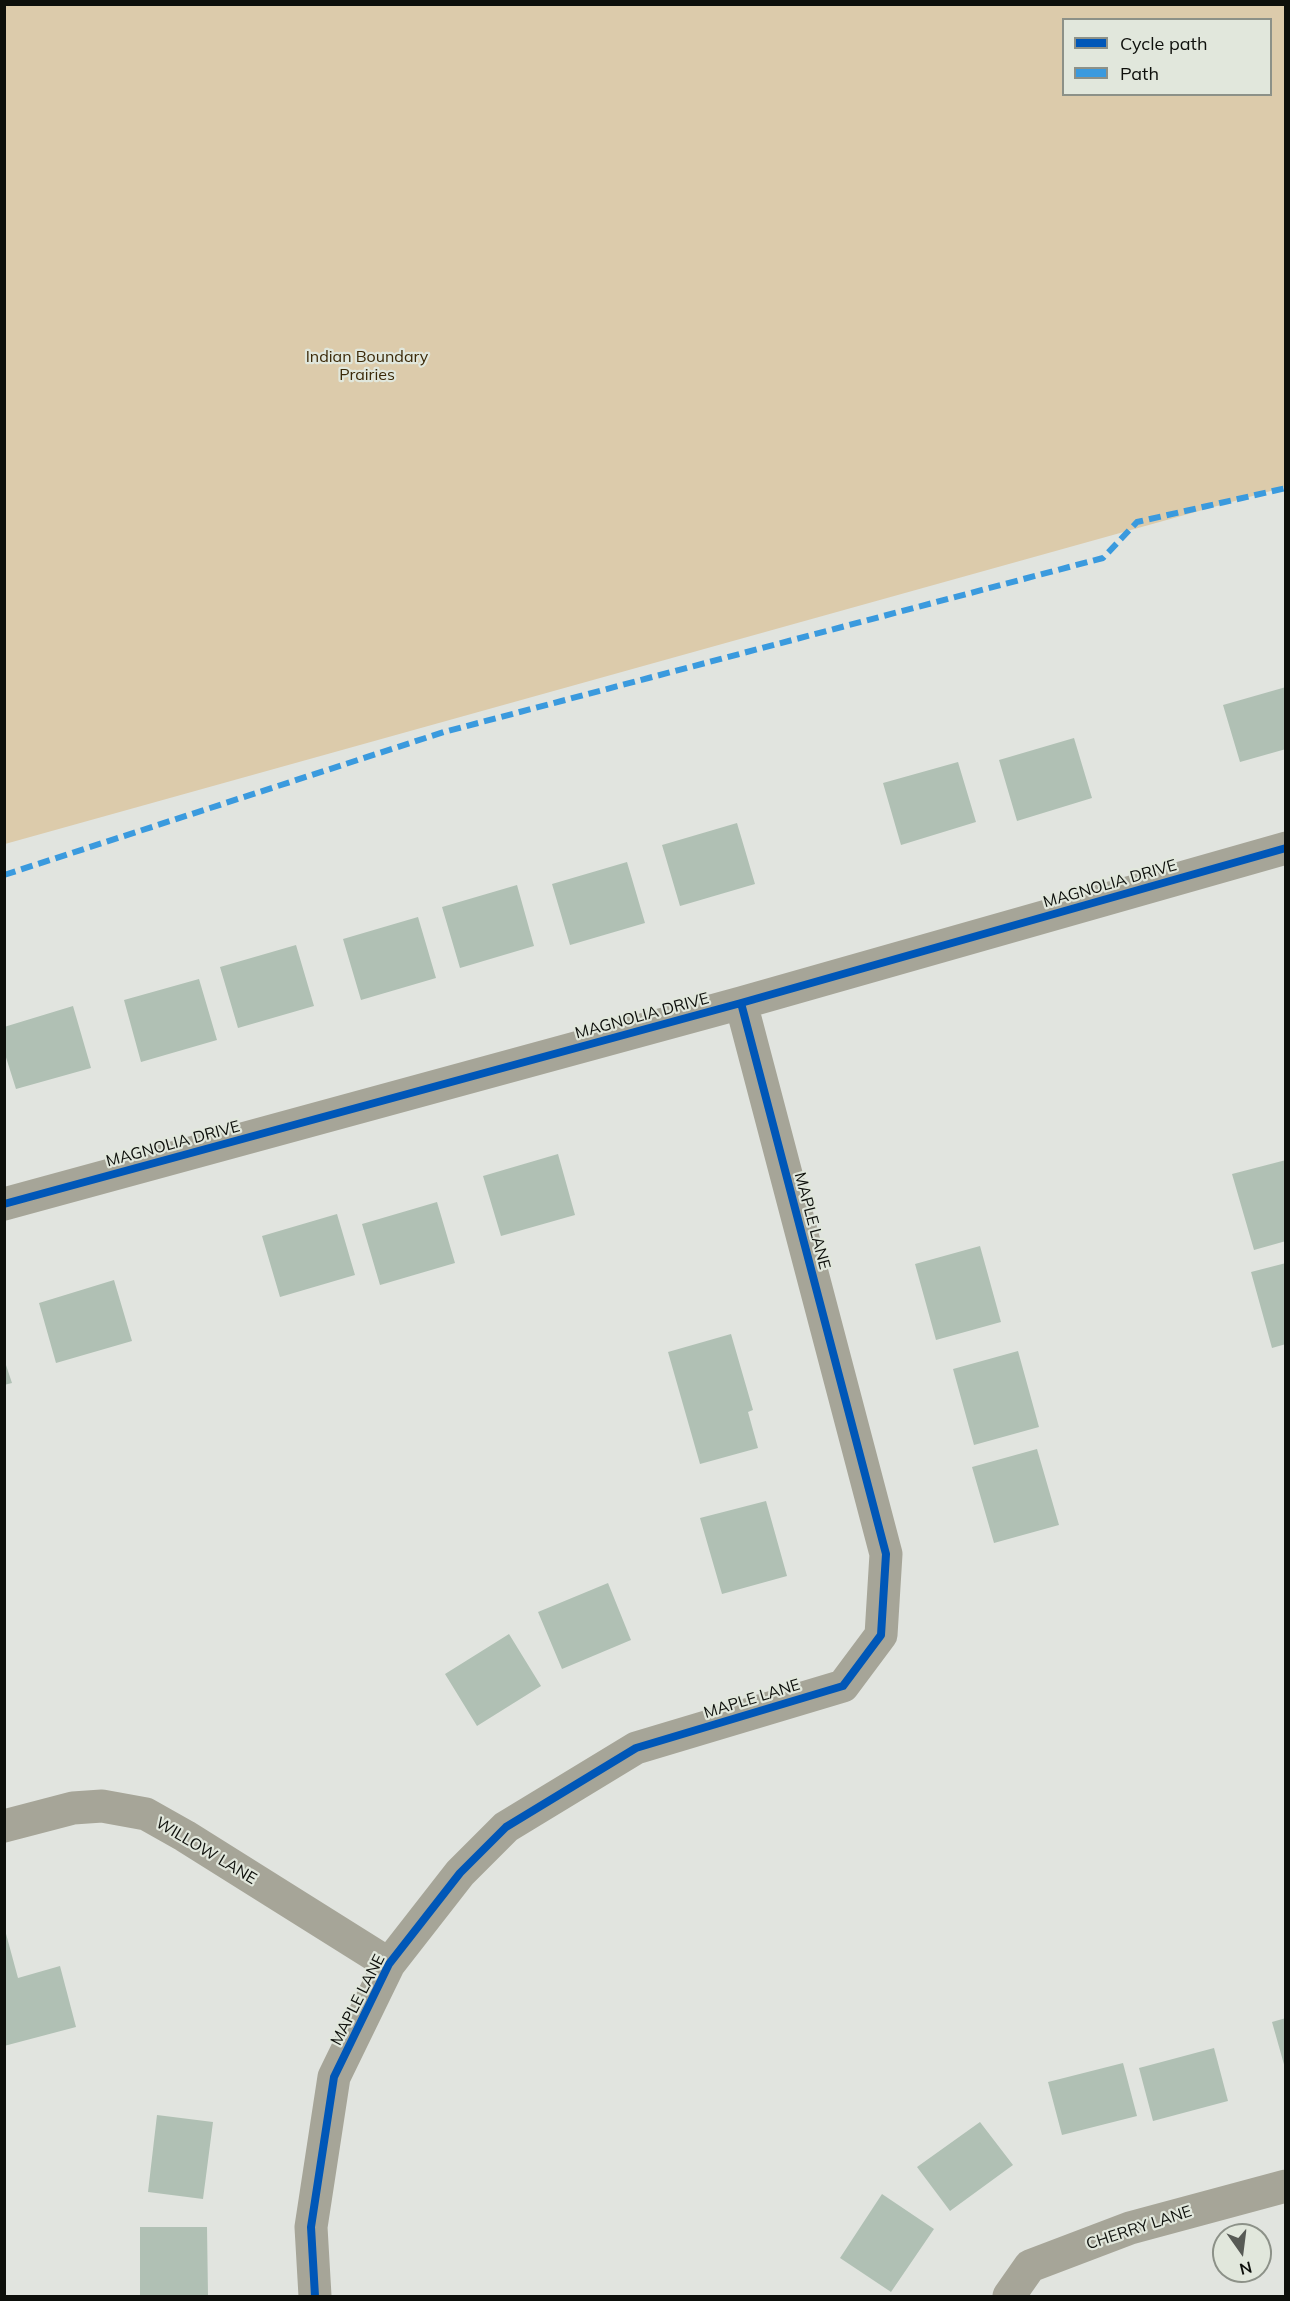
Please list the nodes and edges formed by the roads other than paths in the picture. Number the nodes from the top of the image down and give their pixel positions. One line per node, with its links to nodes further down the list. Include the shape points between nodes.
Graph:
1 (1286, 848): 2 (street, MAGNOLIA DRIVE)
2 (741, 1003): 3 (street, MAGNOLIA DRIVE); 5 (street, MAPLE LANE, via 886,1554 881,1635 843,1686 636,1748 506,1827 460,1873)
3 (4, 1204)
4 (4, 1826): 5 (street, WILLOW LANE, via 74,1808 102,1806 146,1814)
5 (388, 1964): 7 (street, MAPLE LANE, via 334,2077 311,2227)
6 (1286, 2186): 8 (street, CHERRY LANE, via 1130,2228 1030,2266)
7 (315, 2296)
8 (1009, 2296)

